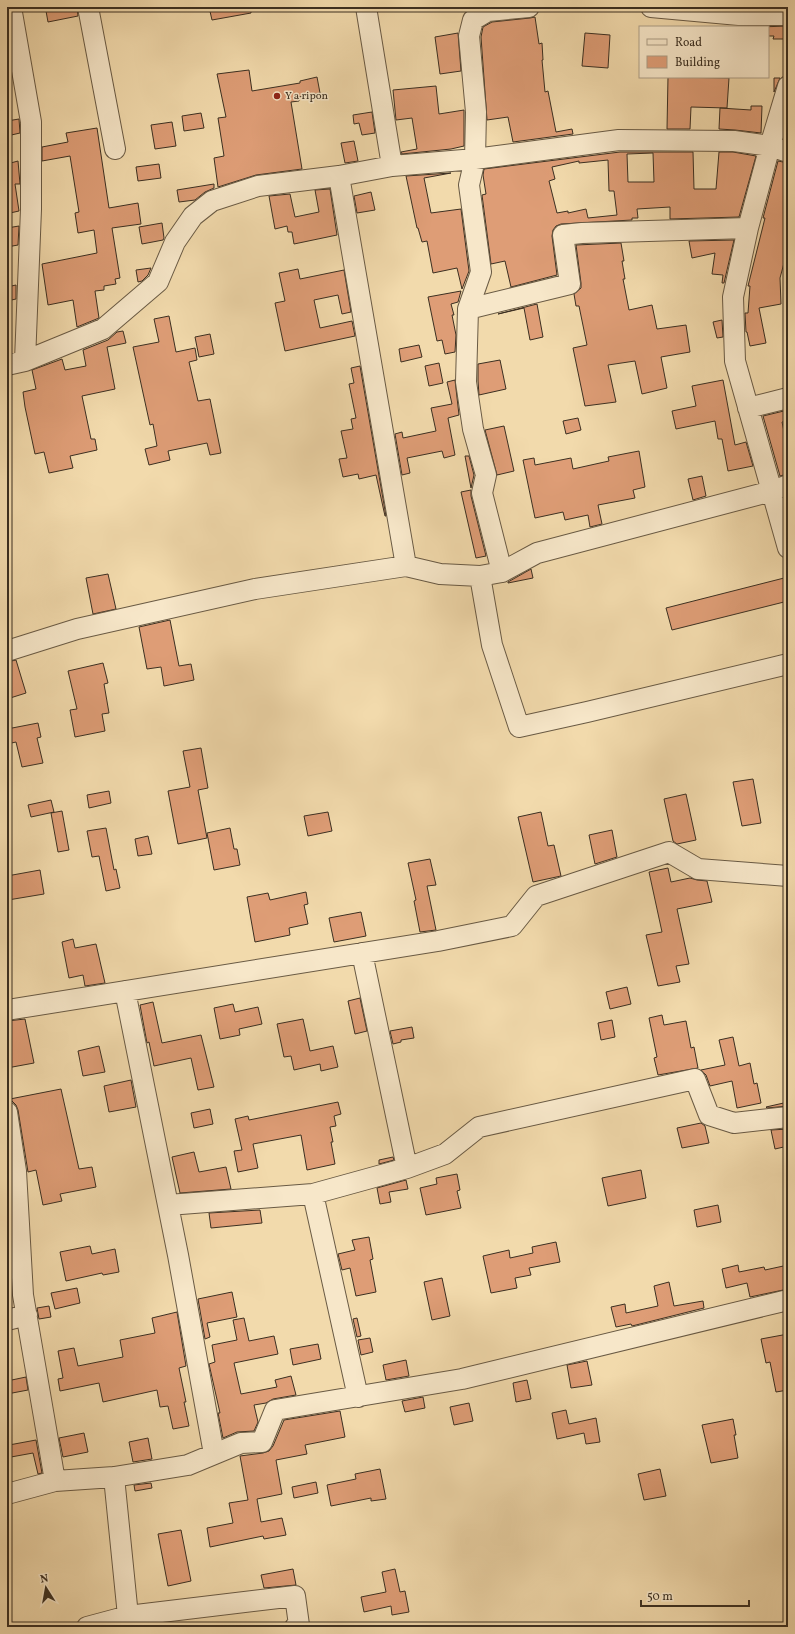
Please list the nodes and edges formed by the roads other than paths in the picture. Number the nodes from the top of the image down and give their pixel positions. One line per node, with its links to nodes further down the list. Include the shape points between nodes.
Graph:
1 (11, 7): 16 (street, via 31,122 31,209)
2 (88, 7): 9 (street)
3 (366, 7): 12 (street)
4 (529, 7): 6 (street)
5 (652, 7): 7 (street, via 739,14)
6 (488, 9): 11 (street, via 473,20 469,36 476,112)
7 (788, 14)
8 (788, 86): 10 (street)
9 (115, 149)
10 (779, 149): 11 (street, via 734,141 619,140); 14 (street)
11 (475, 159): 12 (street); 15 (street, via 469,185 481,272)
12 (392, 166): 13 (street)
13 (339, 176): 16 (street, via 258,186 212,201 193,216 175,242 158,282 103,329); 21 (street)
14 (748, 228): 15 (street, via 582,232 563,235 570,284); 18 (street, via 733,297 735,361)
15 (468, 309): 22 (street, via 466,382 473,429 486,475 482,493)
16 (16, 363)
17 (788, 398): 18 (street)
18 (748, 408): 19 (street)
19 (780, 488): 20 (street); 22 (street, via 537,553)
20 (788, 548)
21 (406, 566): 23 (street, via 440,574); 24 (street, via 256,589 77,629)
22 (502, 572): 23 (street)
23 (480, 576): 25 (street, via 492,645 519,727)
24 (7, 651)
25 (788, 664)
26 (788, 876): 27 (street, via 698,869 669,852 536,896 512,926)
27 (362, 953): 28 (street); 32 (street)
28 (125, 991): 29 (street); 34 (street)
29 (7, 1010)
30 (7, 1112): 36 (street, via 16,1171 23,1294)
31 (788, 1117): 32 (street, via 734,1123 709,1116 696,1078 479,1127 445,1154)
32 (407, 1168): 33 (street)
33 (313, 1194): 34 (street); 38 (street)
34 (168, 1205): 39 (street)
35 (788, 1300): 38 (street, via 462,1379)
36 (27, 1315): 37 (street); 41 (street)
37 (7, 1320)
38 (358, 1396): 39 (street, via 275,1410 262,1442 241,1443)
39 (214, 1454): 40 (street, via 188,1465)
40 (114, 1477): 41 (street); 43 (street)
41 (55, 1481): 42 (street)
42 (7, 1494)
43 (128, 1616): 44 (street); 45 (street, via 295,1596 299,1625)
44 (87, 1627)
45 (295, 1627)

